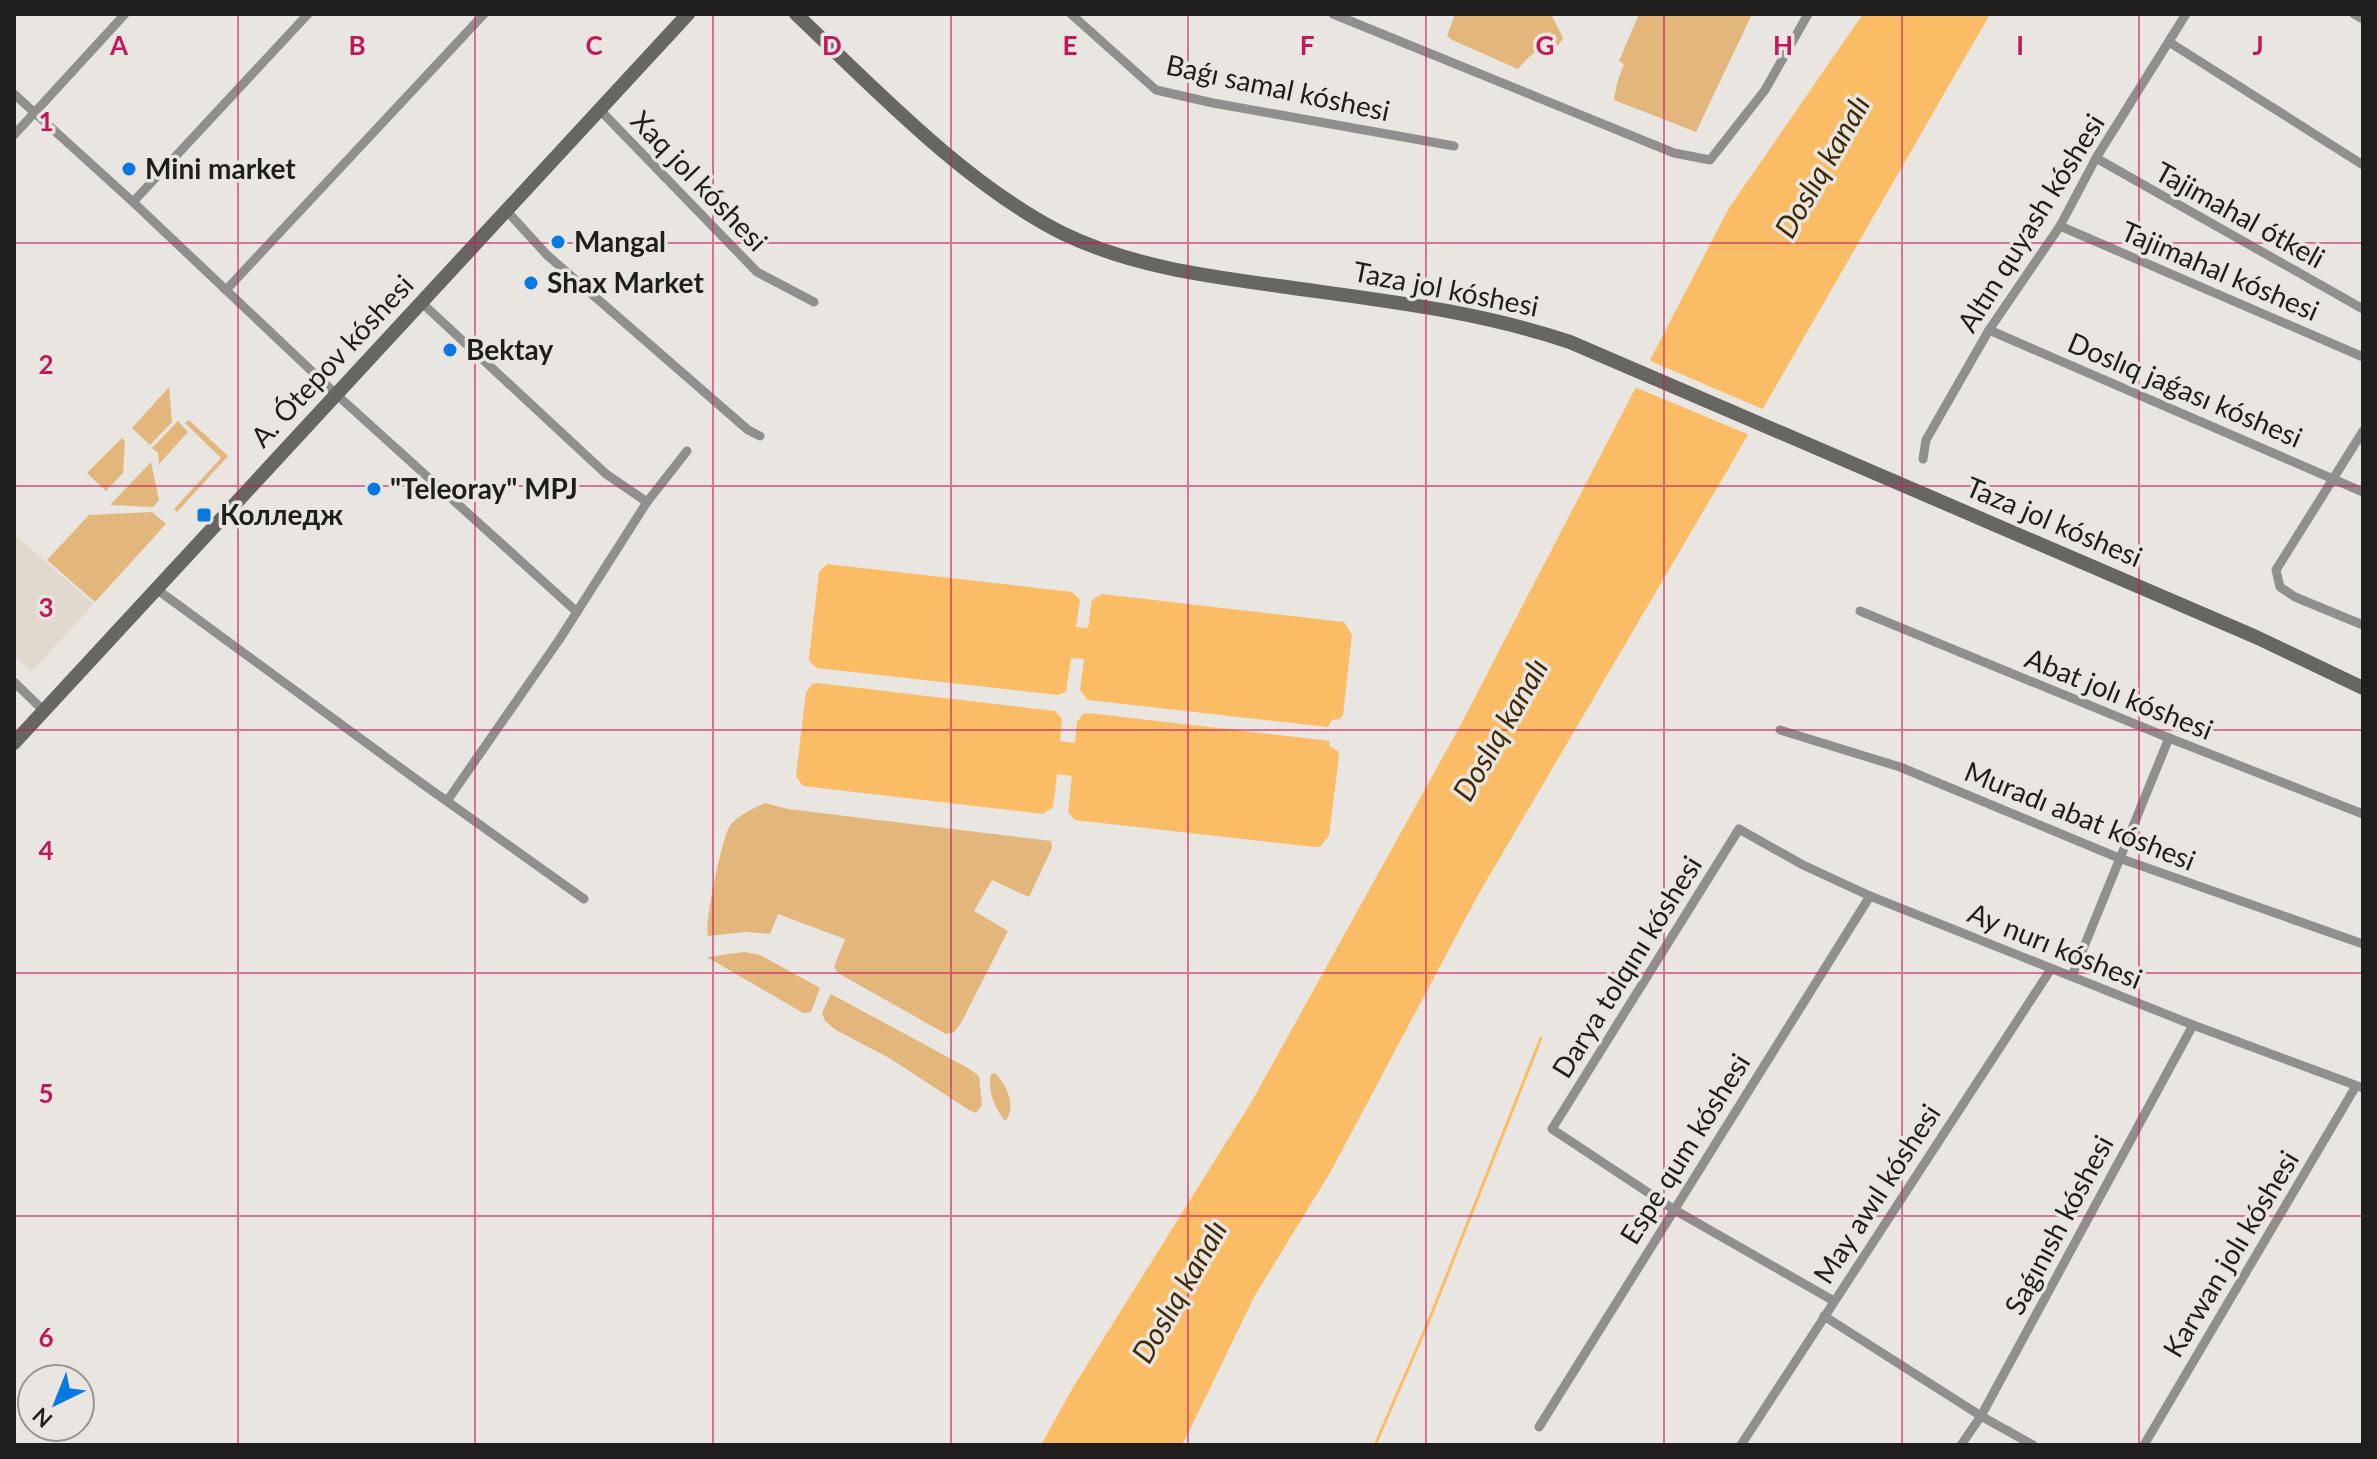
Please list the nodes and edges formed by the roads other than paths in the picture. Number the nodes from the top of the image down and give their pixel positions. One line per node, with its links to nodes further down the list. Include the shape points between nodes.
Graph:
1 (125, 14): 15 (street)
2 (308, 14): 20 (street)
3 (484, 14): 23 (street)
4 (688, 14): 14 (main road, A. Ótepov kóshesi)
5 (796, 14): 42 (main road, Taza jol kóshesi, via 970,173 1065,234 1157,267 1479,315 1570,342)
6 (1071, 14): 17 (street, Baǵı samal kóshesi, via 1156,90)
7 (1333, 14): 8 (street, via 1674,153 1710,160 1765,90)
8 (1808, 14)
9 (2186, 14): 12 (street, Altın quyash kóshesi)
10 (2354, 14): 11 (street)
11 (2363, 19)
12 (2169, 42): 18 (street, Altın quyash kóshesi); 19 (street)
13 (14, 94): 15 (street)
14 (599, 109): 21 (main road, A. Ótepov kóshesi); 24 (street, Xaq jol kóshesi, via 757,272)
15 (33, 112): 16 (street); 20 (street)
16 (14, 135)
17 (1454, 146)
18 (2096, 158): 22 (street, Altın quyash kóshesi); 26 (street, Tajimahal ótkeli)
19 (2363, 165)
20 (133, 202): 23 (street)
21 (506, 210): 25 (main road, A. Ótepov kóshesi); 31 (street, via 547,255)
22 (2060, 226): 27 (street, Altın quyash kóshesi); 28 (street, Tajimahal kóshesi)
23 (226, 290): 29 (street)
24 (814, 302)
25 (422, 303): 29 (main road, A. Ótepov kóshesi); 36 (street, via 606,474)
26 (2363, 309)
27 (1989, 330): 33 (street, Altın quyash kóshesi, via 1926,440); 34 (street, Doslıq jaǵası kóshesi)
28 (2363, 357)
29 (337, 395): 37 (main road, A. Ótepov kóshesi); 39 (street)
30 (2363, 431): 34 (street)
31 (760, 436)
32 (687, 451): 36 (street)
33 (1923, 459)
34 (2332, 478): 35 (street, Doslıq jaǵası kóshesi); 40 (street, via 2276,570 2280,587 2295,597)
35 (2363, 492)
36 (647, 502): 39 (street)
37 (155, 588): 43 (main road, A. Ótepov kóshesi); 47 (street)
38 (1860, 611): 45 (street, Abat jolı kóshesi)
39 (577, 612): 47 (street)
40 (2363, 625)
41 (14, 682): 43 (street)
42 (2363, 688)
43 (43, 710): 46 (main road, A. Ótepov kóshesi)
44 (1780, 730): 50 (street, Muradı abat kóshesi, via 1900,767)
45 (2169, 738): 48 (street, Abat jolı kóshesi); 50 (street)
46 (14, 743)
47 (447, 801): 52 (street)
48 (2363, 814)
49 (1739, 829): 51 (street, Ay nurı kóshesi); 58 (street, Darya tolqını kóshesi, via 1552,1129)
50 (2119, 858): 53 (street, Muradı abat kóshesi); 55 (street)
51 (1870, 896): 54 (street, Ay nurı kóshesi); 58 (street, Espe qum kóshesi)
52 (584, 899)
53 (2363, 944)
54 (2051, 969): 55 (street, Ay nurı kóshesi); 59 (street, May awıl kóshesi)
55 (2072, 976): 56 (street, Ay nurı kóshesi)
56 (2193, 1025): 57 (street, Ay nurı kóshesi); 61 (street, Saǵınısh kóshesi)
57 (2360, 1087): 66 (street, Karwan jolı kóshesi)
58 (1673, 1209): 59 (street); 62 (street, Espe qum kóshesi)
59 (1834, 1301): 60 (street, May awıl kóshesi)
60 (1824, 1316): 61 (street); 63 (street, May awıl kóshesi)
61 (1981, 1416): 64 (street, Saǵınısh kóshesi); 65 (street)
62 (1539, 1427)
63 (1741, 1445)
64 (1961, 1445)
65 (2033, 1445)
66 (2144, 1445)

